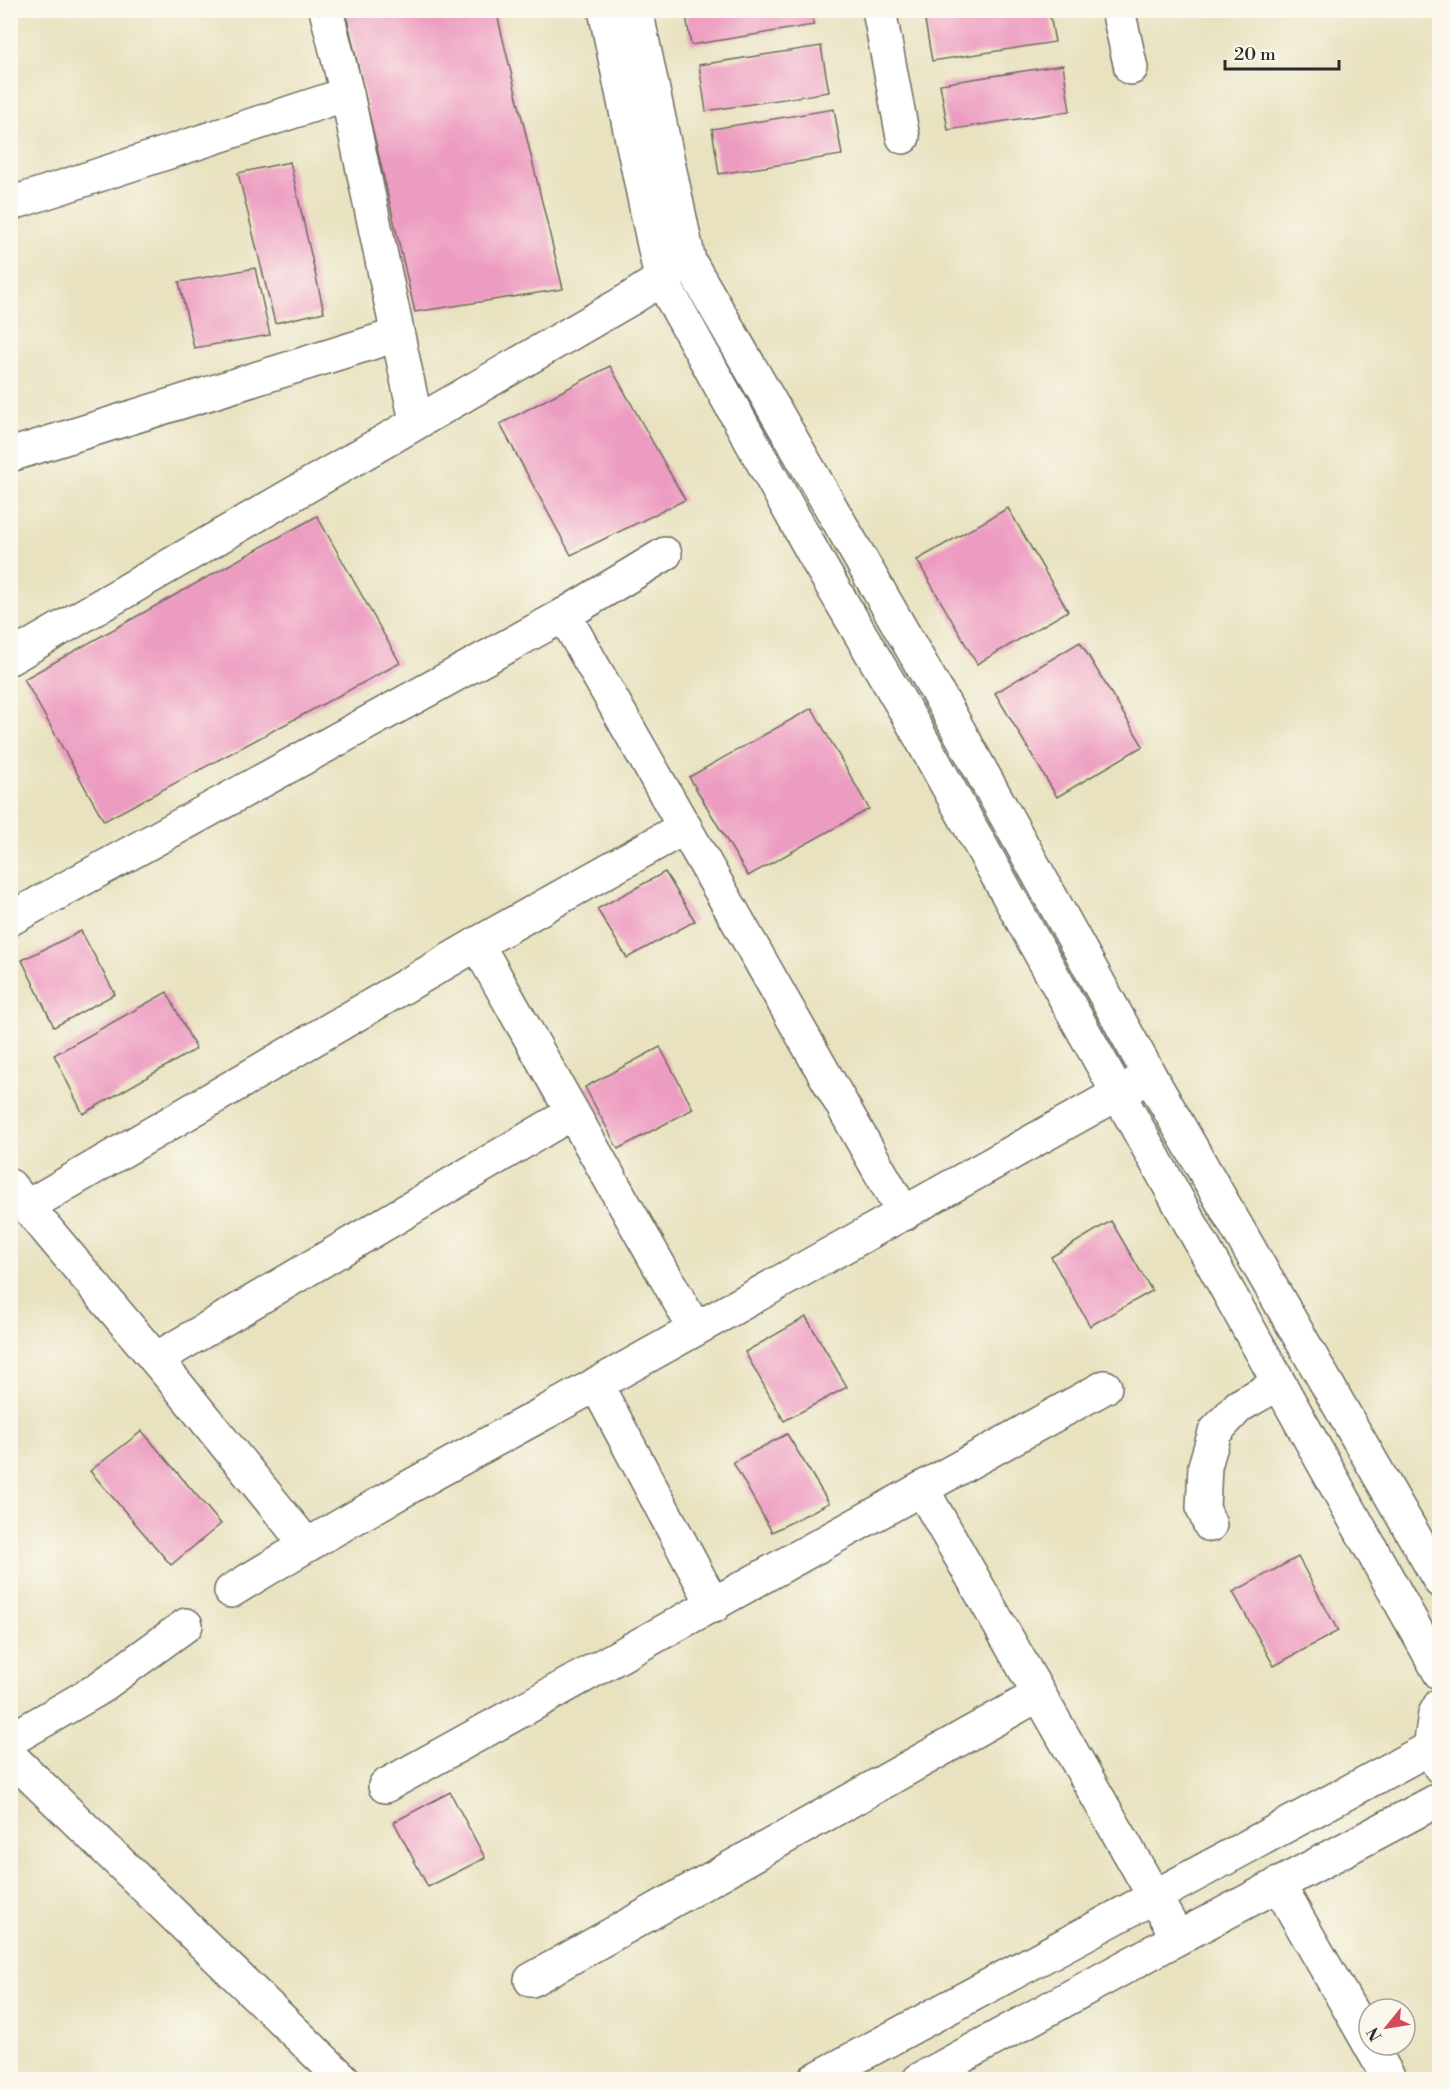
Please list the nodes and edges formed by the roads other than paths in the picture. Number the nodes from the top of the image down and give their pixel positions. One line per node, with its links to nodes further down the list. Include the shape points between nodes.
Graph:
1 (326, 10): 7 (street)
2 (605, 10): 11 (street)
3 (636, 10): 10 (street)
4 (879, 10): 8 (street)
5 (1118, 10): 6 (street)
6 (1131, 68)
7 (347, 94): 9 (street); 12 (street)
8 (903, 137)
9 (10, 204)
10 (689, 261): 11 (street); 15 (street)
11 (661, 279): 13 (street); 17 (street)
12 (397, 335): 13 (street); 14 (street)
13 (416, 421): 19 (street)
14 (10, 455)
15 (854, 548): 17 (street); 20 (street)
16 (665, 554): 18 (street)
17 (821, 567): 21 (street)
18 (564, 615): 22 (street); 23 (street)
19 (10, 658)
20 (944, 704): 21 (street); 25 (street)
21 (912, 722): 26 (street)
22 (685, 827): 24 (street); 29 (street)
23 (10, 920)
24 (477, 944): 27 (street); 28 (street)
25 (1150, 1076): 26 (street); 38 (street)
26 (1117, 1094): 29 (street); 33 (street)
27 (572, 1113): 30 (street); 31 (street)
28 (19, 1196): 31 (street)
29 (904, 1214): 30 (street)
30 (695, 1329): 32 (street)
31 (156, 1359): 37 (street)
32 (596, 1384): 37 (street); 40 (street)
33 (1278, 1384): 36 (street, via 1239,1406 1215,1432 1205,1466 1203,1497); 42 (street)
34 (1106, 1387): 35 (street)
35 (922, 1489): 40 (street); 43 (street)
36 (1210, 1525)
37 (306, 1544): 39 (street)
38 (1440, 1581)
39 (231, 1591)
40 (714, 1606): 48 (street)
41 (186, 1625): 45 (street, via 95,1691)
42 (1440, 1673)
43 (1038, 1695): 51 (street); 53 (street)
44 (1440, 1705): 47 (street, via 1435,1714)
45 (10, 1740)
46 (10, 1756): 56 (street)
47 (1435, 1757): 51 (street)
48 (385, 1786)
49 (1440, 1799): 50 (street)
50 (1278, 1884): 52 (street); 54 (street)
51 (1155, 1896): 52 (street); 57 (street)
52 (1179, 1938): 58 (street)
53 (531, 1980)
54 (1357, 2021)
55 (1377, 2057): 59 (street)
56 (344, 2079)
57 (814, 2079)
58 (919, 2079)
59 (1390, 2079)

